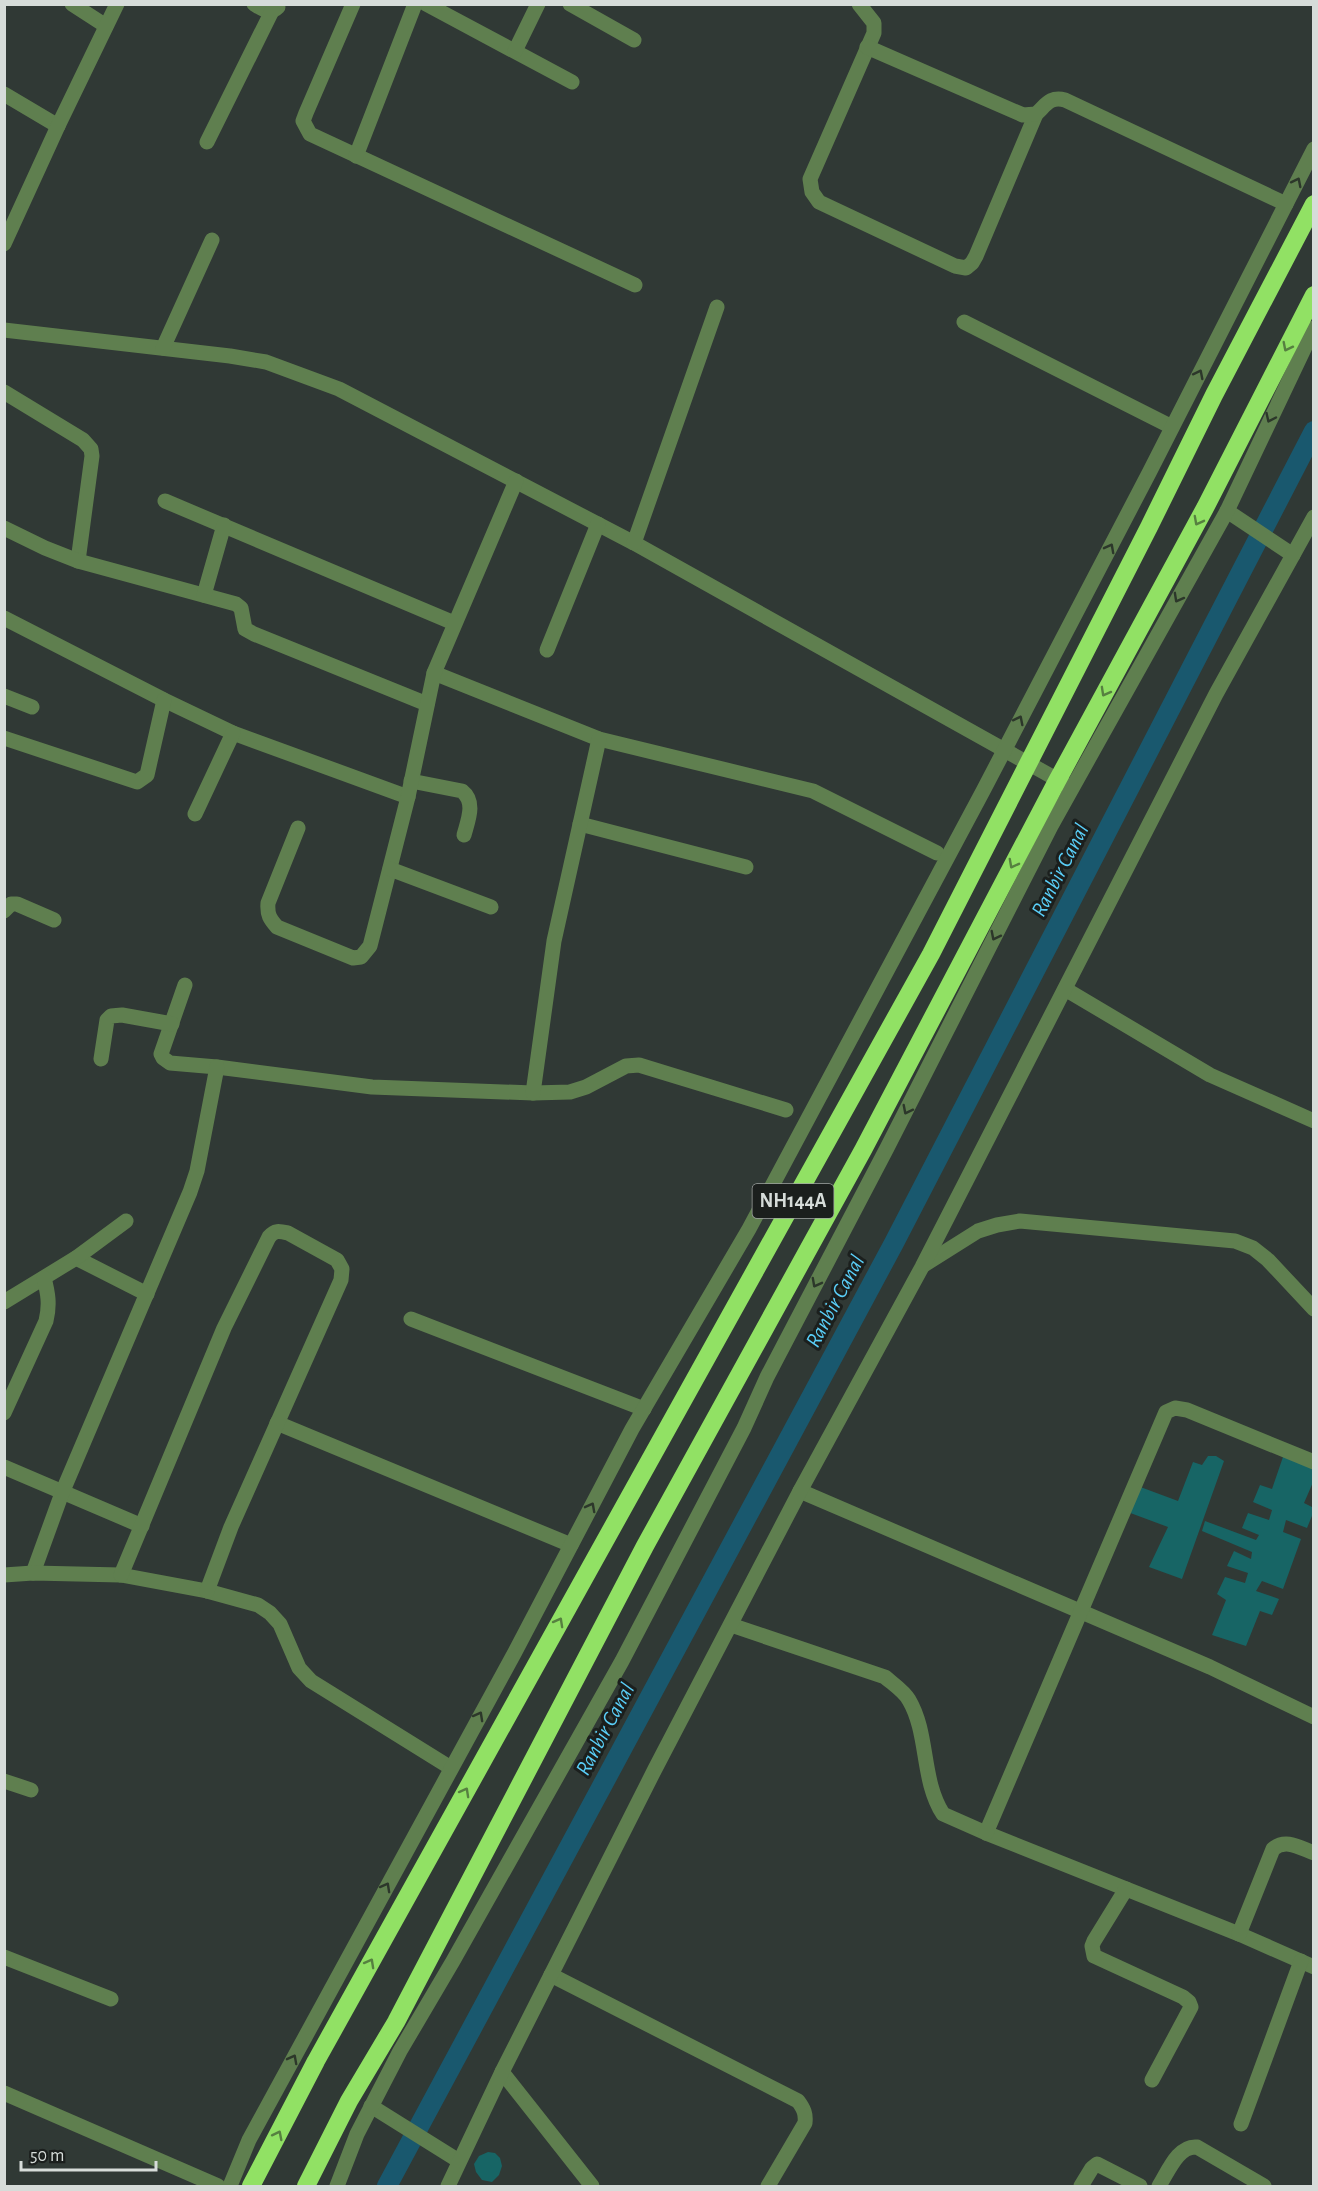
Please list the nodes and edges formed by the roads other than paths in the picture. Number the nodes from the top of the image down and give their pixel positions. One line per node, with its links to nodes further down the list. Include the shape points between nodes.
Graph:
1 (72, 4): 11 (street)
2 (117, 4): 11 (street)
3 (254, 4): 9 (street, via 267,11)
4 (353, 4): 21 (street, via 303,121 310,134)
5 (415, 4): 21 (street)
6 (426, 4): 14 (street)
7 (538, 4): 14 (street)
8 (570, 4): 12 (street)
9 (276, 8): 19 (street)
10 (868, 8): 13 (street, via 874,33)
11 (106, 26): 18 (street)
12 (634, 40)
13 (867, 47): 17 (street, via 1023,115); 17 (street, via 810,179 812,192 826,206 955,266 966,268 972,263)
14 (515, 51): 15 (street)
15 (572, 82)
16 (4, 94): 18 (street)
17 (1036, 114): 22 (street, via 1048,101 1065,100)
18 (58, 126): 25 (street)
19 (207, 142)
20 (1314, 149): 22 (street, one-way to 20)
21 (356, 156): 26 (street)
22 (1286, 204): 34 (street, one-way to 22)
23 (1314, 204): 121 (highway, NH144A, one-way to 23, bridge, via 322,2050 931,954)
24 (212, 240): 32 (street)
25 (4, 244)
26 (635, 285)
27 (1314, 295): 122 (highway, NH144A, one-way to 122, bridge, via 863,1150 645,1546)
28 (717, 307): 42 (street)
29 (964, 322): 34 (street)
30 (1314, 328): 37 (street, one-way to 37)
31 (4, 330): 32 (street)
32 (163, 348): 35 (street, via 266,362 309,377)
33 (4, 392): 44 (street, via 84,440 91,449)
34 (1172, 427): 57 (street, one-way to 34)
35 (516, 481): 40 (street); 47 (street)
36 (165, 501): 39 (street)
37 (1232, 515): 43 (street); 58 (street, one-way to 58)
38 (1314, 517): 43 (street)
39 (224, 525): 45 (street); 47 (street)
40 (598, 525): 42 (street); 48 (street)
41 (4, 528): 44 (street)
42 (634, 543): 57 (street)
43 (1293, 555): 71 (street, via 1216,694)
44 (78, 561): 45 (street)
45 (204, 595): 52 (street, via 239,605 245,629 254,634)
46 (4, 618): 51 (street)
47 (454, 623): 49 (street)
48 (547, 650)
49 (434, 674): 52 (street); 56 (street)
50 (4, 696): 53 (street)
51 (164, 700): 54 (street); 55 (street, via 147,775 137,782)
52 (427, 704): 59 (street)
53 (32, 707)
54 (233, 733): 59 (street); 60 (street)
55 (4, 738)
56 (599, 739): 61 (street); 64 (street, via 813,791)
57 (1004, 749): 58 (street); 86 (street, via 749,1229)
58 (1072, 788): 116 (street, one-way to 116, via 622,1661)
59 (410, 789): 63 (street, via 462,791 467,795 471,807); 66 (street)
60 (195, 814)
61 (580, 824): 65 (street); 75 (street, via 554,941)
62 (298, 828): 66 (street, via 268,903 267,912 277,927 353,958 361,957 370,946)
63 (464, 835)
64 (937, 853)
65 (746, 867)
66 (390, 869): 67 (street)
67 (491, 908)
68 (4, 910): 69 (street, via 17,904)
69 (54, 921)
70 (185, 985): 72 (street)
71 (1065, 989): 77 (street, via 1210,1075); 80 (street)
72 (172, 1024): 73 (street, via 122,1014 111,1016); 74 (street, via 163,1058 170,1063)
73 (101, 1059)
74 (217, 1067): 75 (street, via 372,1088); 82 (street, via 197,1171)
75 (533, 1093): 76 (street, via 570,1092 626,1066 639,1065)
76 (786, 1110)
77 (1314, 1121)
78 (126, 1221): 79 (street)
79 (76, 1258): 81 (street); 82 (street)
80 (922, 1267): 84 (street, via 978,1231 1020,1221 1235,1241 1268,1260); 91 (street)
81 (44, 1278): 83 (street); 87 (street, via 49,1297 46,1321)
82 (147, 1294): 92 (street)
83 (4, 1302)
84 (1314, 1309)
85 (411, 1320): 86 (street)
86 (644, 1409): 94 (street, one-way to 86)
87 (4, 1413)
88 (278, 1423): 93 (street, via 341,1280 342,1269 337,1260 280,1231 269,1237 224,1328); 94 (street); 98 (street)
89 (1314, 1462): 99 (street, via 1187,1410 1174,1408 1166,1412)
90 (4, 1467): 92 (street)
91 (800, 1491): 99 (street); 100 (street)
92 (62, 1493): 93 (street); 95 (street)
93 (142, 1526): 97 (street)
94 (571, 1545): 102 (street, one-way to 94)
95 (33, 1573): 96 (street); 97 (street)
96 (4, 1575)
97 (121, 1575): 98 (street)
98 (207, 1591): 102 (street, via 258,1605 270,1613 299,1668 311,1681)
99 (1081, 1612): 101 (street); 105 (street)
100 (731, 1625): 105 (street, via 885,1677 898,1687 909,1699 916,1718 937,1805 943,1814); 111 (street)
101 (1314, 1717)
102 (451, 1768): 120 (street, one-way to 102, via 249,2140)
103 (4, 1781): 104 (street)
104 (31, 1790)
105 (986, 1833): 107 (street)
106 (1314, 1853): 108 (street, via 1287,1843 1273,1849)
107 (1126, 1889): 108 (street); 114 (street, via 1094,1941 1094,1956 1183,1998 1191,2007)
108 (1239, 1934): 110 (street)
109 (4, 1957): 112 (street)
110 (1307, 1964): 117 (street)
111 (551, 1975): 113 (street); 126 (street, via 798,2101 806,2114 805,2123)
112 (111, 1999)
113 (502, 2072): 118 (street); 125 (street)
114 (1152, 2080)
115 (4, 2093): 119 (street)
116 (371, 2106): 118 (street); 123 (street)
117 (1241, 2124)
118 (459, 2161): 124 (street)
119 (218, 2187)
120 (230, 2187)
121 (251, 2187)
122 (306, 2187)
123 (337, 2187)
124 (448, 2187)
125 (592, 2187)
126 (768, 2187)
127 (1081, 2187): 128 (street, via 1098,2164)
128 (1140, 2187)
129 (1159, 2187): 130 (street, via 1181,2151 1190,2146)
130 (1264, 2187)

